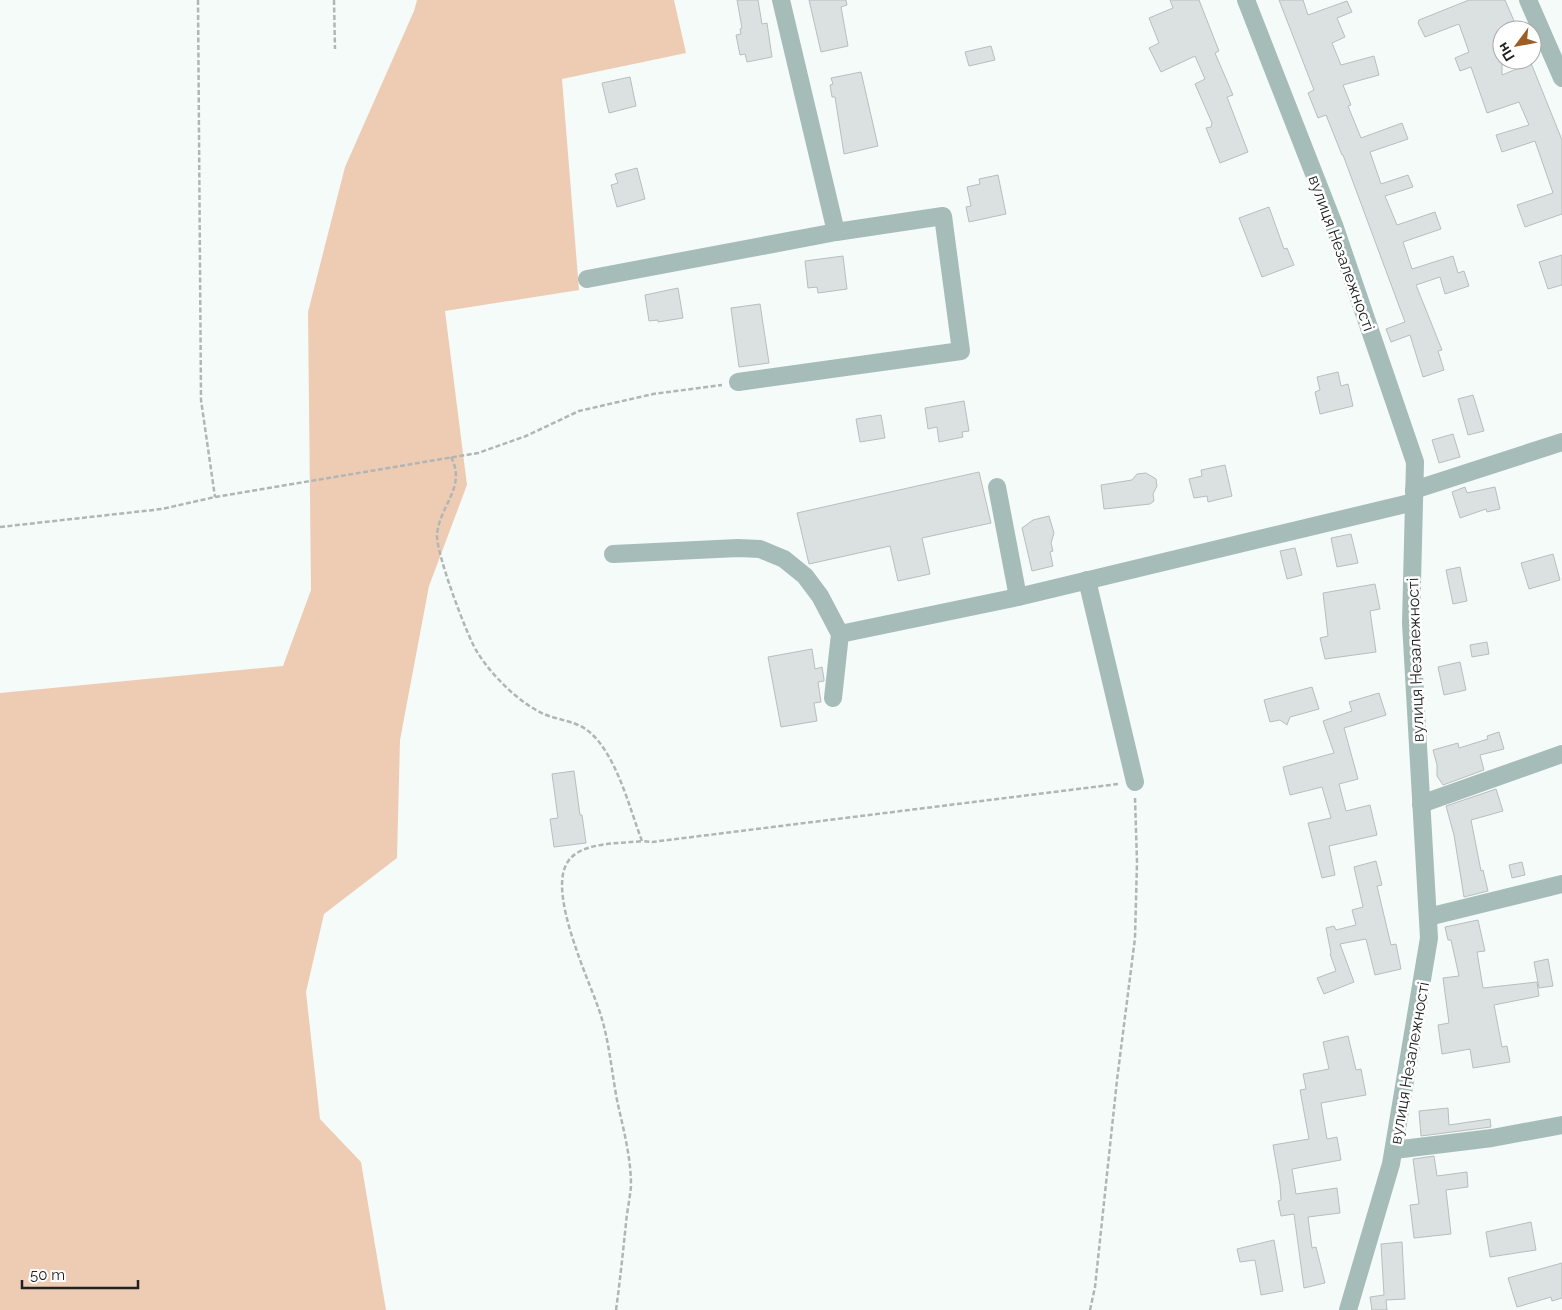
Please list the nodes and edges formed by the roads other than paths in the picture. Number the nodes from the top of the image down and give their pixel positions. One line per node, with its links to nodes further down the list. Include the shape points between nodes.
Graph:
1 (781, 0): 5 (street)
2 (1246, 0): 10 (street, вулиця Незалежності, via 1334,225 1415,462)
3 (1528, 0): 4 (street)
4 (1562, 78)
5 (836, 232): 6 (street); 7 (street, via 943,216 961,351)
6 (588, 279)
7 (738, 382)
8 (1562, 442): 10 (street)
9 (997, 487): 13 (street)
10 (1414, 496): 12 (street); 18 (street, вулиця Незалежності, via 1410,623)
11 (613, 554): 14 (street, via 760,549 784,559 804,576 824,603)
12 (1087, 580): 13 (street); 17 (street)
13 (1018, 597): 14 (street)
14 (840, 634): 15 (street)
15 (833, 698)
16 (1562, 754): 18 (street)
17 (1135, 782)
18 (1421, 804): 20 (street, вулиця Незалежності)
19 (1562, 884): 20 (street)
20 (1428, 917): 22 (street, вулиця Незалежності, via 1429,938 1423,984)
21 (1562, 1125): 22 (street, via 1492,1138)
22 (1394, 1150): 23 (street, вулиця Незалежності)
23 (1348, 1310)

